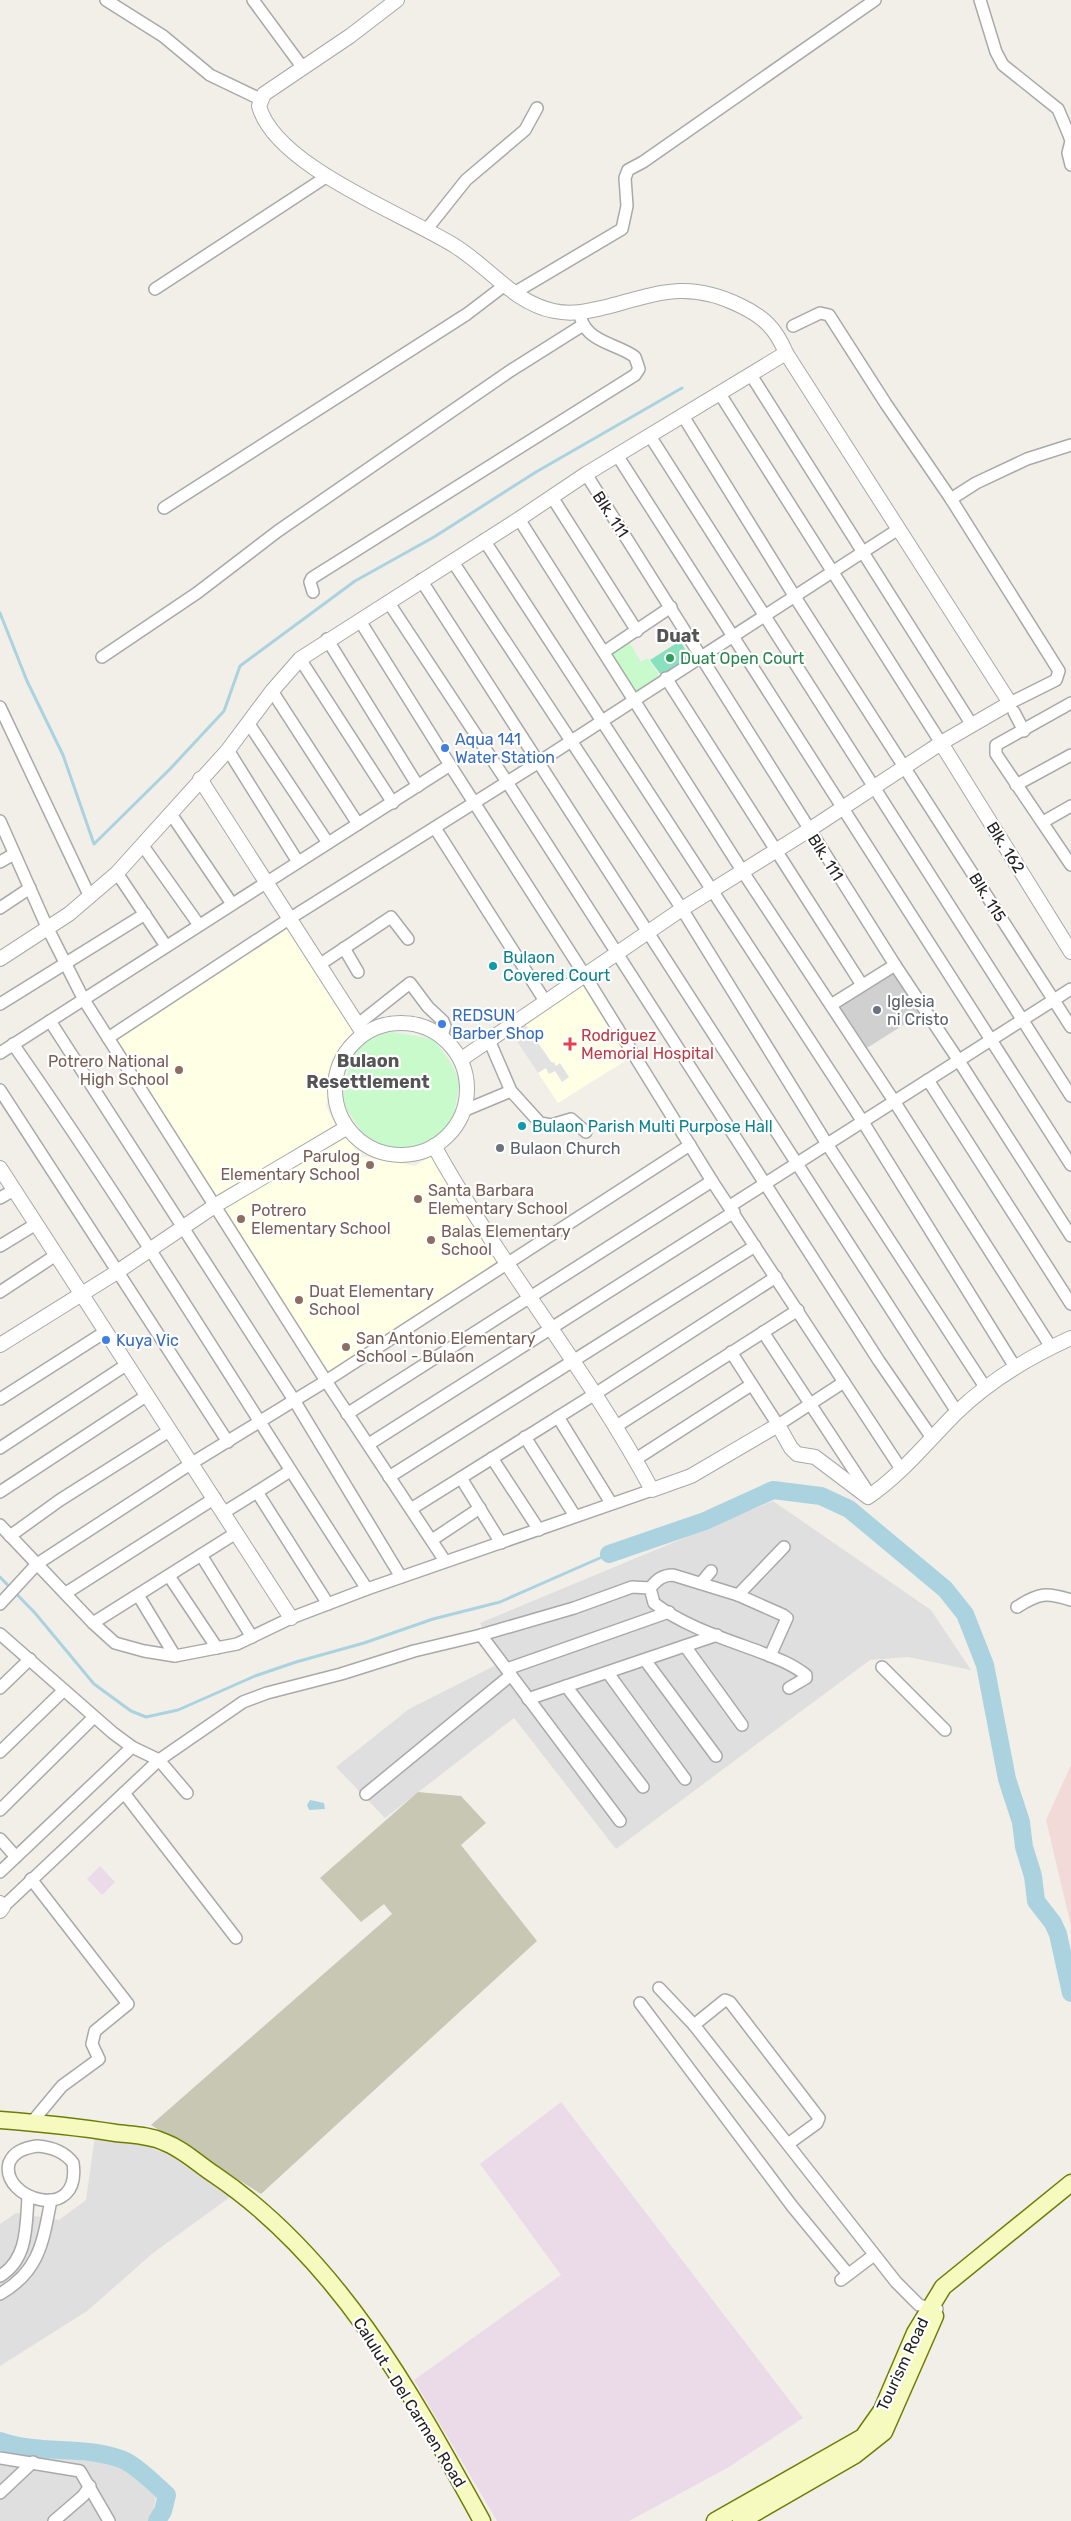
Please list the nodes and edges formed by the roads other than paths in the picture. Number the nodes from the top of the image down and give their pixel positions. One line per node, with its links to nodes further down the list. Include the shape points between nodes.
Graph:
1 (106, 0): 7 (street, via 163,36 210,75)
2 (253, 0): 6 (street)
3 (397, 0): 6 (street)
4 (875, 0): 13 (street, via 628,170 625,178 627,206 622,229)
5 (980, 0): 9 (street, via 996,52 1003,64 1058,109 1070,134 1068,153)
6 (303, 68): 7 (street)
7 (260, 99): 10 (street, via 261,113 275,134)
8 (537, 108): 11 (street, via 526,130 466,180)
9 (1071, 166)
10 (326, 177): 11 (street); 12 (street)
11 (427, 229): 13 (street, via 456,246)
12 (155, 288)
13 (510, 289): 14 (street, via 530,305); 26 (street)
14 (581, 319): 16 (street, via 673,290 705,293 727,299 765,321 778,334); 34 (street, via 594,337 635,357 639,368 634,375 312,578); 44 (street, via 278,532 197,593)
15 (793, 326): 25 (street, via 820,313 829,315)
16 (786, 353): 17 (street); 28 (street)
17 (751, 375): 18 (street); 30 (street)
18 (720, 394): 19 (street); 32 (street)
19 (683, 416): 20 (street); 35 (street, Blk. 115)
20 (650, 436): 22 (street); 38 (street)
21 (1071, 445): 25 (street, via 1027,459 976,483)
22 (616, 455): 23 (street); 41 (street)
23 (586, 474): 24 (street); 37 (street, Blk. 111)
24 (552, 497): 27 (street); 40 (street)
25 (951, 499): 52 (street, via 1059,671 1056,680)
26 (164, 508)
27 (519, 519): 29 (street); 43 (street)
28 (897, 530): 30 (street); 52 (street)
29 (484, 540): 31 (street); 53 (street)
30 (862, 552): 32 (street); 55 (street)
31 (453, 562): 33 (street); 57 (street)
32 (831, 571): 35 (street); 58 (street)
33 (421, 580): 36 (street); 61 (street)
34 (313, 592)
35 (795, 597): 38 (street); 63 (street, Blk. 115)
36 (389, 602): 39 (street); 65 (street)
37 (671, 607): 40 (street); 45 (street, Blk. 111)
38 (764, 617): 41 (street); 68 (street)
39 (360, 620): 42 (street); 62 (street)
40 (636, 631): 43 (street)
41 (732, 638): 45 (street); 72 (street)
42 (327, 639): 46 (street); 67 (street)
43 (604, 652): 49 (street)
44 (102, 656)
45 (702, 656): 47 (street); 78 (street, Blk. 111)
46 (300, 659): 48 (street); 70 (street)
47 (666, 678): 49 (street); 81 (street)
48 (272, 691): 54 (street); 76 (street)
49 (634, 699): 53 (street); 86 (street)
50 (1071, 703): 56 (street)
51 (0, 707): 91 (street)
52 (1012, 707): 55 (street); 56 (street)
53 (602, 720): 57 (street); 90 (street)
54 (249, 724): 59 (street); 79 (street)
55 (972, 725): 58 (street)
56 (1024, 730): 66 (street, via 996,745 995,749)
57 (570, 742): 61 (street); 94 (street)
58 (941, 743): 63 (street); 103 (street, Blk. 162)
59 (228, 750): 64 (street); 84 (street)
60 (1071, 755): 66 (street)
61 (539, 762): 65 (street); 99 (street)
62 (450, 765): 67 (street); 69 (street)
63 (906, 767): 68 (street); 115 (street, Blk. 115)
64 (200, 779): 73 (street); 88 (street)
65 (508, 782): 69 (street); 104 (street)
66 (1016, 785): 75 (street)
67 (418, 786): 70 (street)
68 (874, 787): 72 (street); 118 (street)
69 (475, 802): 77 (street); 110 (street)
70 (393, 803): 76 (street)
71 (1071, 806): 75 (street)
72 (842, 808): 78 (street); 125 (street)
73 (171, 814): 80 (street); 92 (street)
74 (0, 821): 82 (street)
75 (1043, 822): 85 (street)
76 (358, 824): 79 (street)
77 (435, 828): 96 (street); 114 (street)
78 (810, 830): 81 (street); 108 (street, Blk. 111)
79 (328, 843): 84 (street)
80 (143, 846): 87 (street); 97 (street)
81 (776, 851): 86 (street); 111 (street)
82 (14, 854): 83 (street); 89 (street)
83 (0, 862)
84 (298, 862): 88 (street)
85 (1071, 865)
86 (743, 872): 90 (street); 117 (street)
87 (117, 873): 91 (street); 95 (street)
88 (267, 882): 92 (street); 96 (street)
89 (30, 888): 93 (street); 98 (street)
90 (711, 892): 94 (street); 136 (street)
91 (90, 896): 98 (street)
92 (232, 904): 97 (street)
93 (0, 908)
94 (682, 909): 99 (street); 139 (street)
95 (145, 914): 101 (street); 106 (street)
96 (289, 919): 107 (street); 123 (street)
97 (199, 926): 101 (street)
98 (47, 927): 105 (street); 106 (street)
99 (649, 934): 104 (street); 142 (street)
100 (408, 939): 102 (street, via 391,917)
101 (166, 946): 113 (street)
102 (344, 948): 107 (street); 109 (street)
103 (1071, 952)
104 (616, 954): 110 (street); 146 (street)
105 (0, 959)
106 (65, 962): 113 (street); 116 (street)
107 (320, 965): 121 (street)
108 (894, 965): 111 (street); 129 (street, Blk. 111)
109 (358, 972)
110 (584, 974): 114 (street); 140 (street)
111 (862, 985): 117 (street)
112 (1071, 990): 115 (street)
113 (84, 1000): 119 (street); 123 (street)
114 (545, 1001): 124 (street)
115 (1054, 1001): 118 (street); 120 (street, Blk. 115)
116 (0, 1004)
117 (830, 1005): 134 (street)
118 (1022, 1020): 125 (street); 133 (street)
119 (50, 1021): 126 (street); 152 (street)
120 (1071, 1027)
121 (360, 1029): 122 (street, via 413,1024); 122 (street, via 410,983 443,1021); 137 (street, via 342,1056 334,1080 335,1102)
122 (442, 1036): 128 (street)
123 (108, 1038): 149 (street)
124 (489, 1040): 128 (street); 132 (street)
125 (991, 1040): 129 (street); 143 (street)
126 (14, 1044): 127 (street); 156 (street)
127 (0, 1053)
128 (462, 1058): 135 (street, via 468,1080)
129 (959, 1060): 130 (street); 153 (street, Blk. 111)
130 (928, 1080): 134 (street); 164 (street)
131 (0, 1090): 159 (street)
132 (511, 1091): 135 (street); 138 (street, via 540,1123 550,1125 571,1119)
133 (1071, 1096)
134 (894, 1101): 136 (street); 171 (street)
135 (463, 1111): 141 (street, via 460,1123)
136 (863, 1122): 139 (street); 175 (street)
137 (346, 1128): 141 (street, via 368,1148 395,1155 417,1153); 149 (street)
138 (586, 1132)
139 (827, 1144): 142 (street); 179 (street)
140 (690, 1145): 145 (street); 158 (street)
141 (434, 1146): 158 (street)
142 (796, 1164): 146 (street); 185 (street)
143 (1071, 1165)
144 (0, 1168): 147 (street)
145 (712, 1181): 150 (street); 163 (street)
146 (766, 1184): 150 (street); 193 (street, via 878,1360)
147 (14, 1190): 148 (street); 151 (street)
148 (0, 1198)
149 (216, 1205): 152 (street); 176 (street)
150 (732, 1209): 155 (street); 166 (street)
151 (36, 1224): 154 (street); 157 (street)
152 (183, 1228): 156 (street); 183 (street)
153 (1071, 1236)
154 (0, 1246)
155 (755, 1246): 160 (street); 173 (street)
156 (150, 1250): 159 (street); 188 (street)
157 (56, 1255): 161 (street); 162 (street)
158 (507, 1264): 163 (street); 176 (street)
159 (117, 1272): 162 (street); 194 (street)
160 (776, 1277): 165 (street); 180 (street)
161 (0, 1292)
162 (81, 1294): 167 (street); 170 (street)
163 (531, 1297): 166 (street); 186 (street)
164 (1071, 1304)
165 (798, 1310): 168 (street); 177 (street)
166 (552, 1329): 173 (street); 195 (street)
167 (105, 1332): 174 (street); 182 (street)
168 (762, 1332): 172 (street); 184 (street)
169 (1071, 1338): 171 (street)
170 (0, 1346)
171 (1051, 1347): 175 (street)
172 (731, 1352): 178 (street); 190 (street)
173 (573, 1361): 180 (street); 202 (street)
174 (126, 1365): 181 (street); 196 (street)
175 (1015, 1367): 179 (street)
176 (326, 1381): 183 (street); 186 (street)
177 (844, 1382): 184 (street); 200 (street)
178 (750, 1385): 189 (street); 198 (street)
179 (985, 1387): 185 (street)
180 (595, 1394): 187 (street); 190 (street)
181 (146, 1396): 191 (street); 205 (street)
182 (0, 1399)
183 (294, 1400): 188 (street); 226 (street)
184 (808, 1405): 189 (street); 207 (street)
185 (957, 1412): 193 (street)
186 (347, 1414): 195 (street)
187 (558, 1417): 192 (street); 209 (street)
188 (259, 1422): 194 (street); 201 (street)
189 (778, 1424): 204 (street, via 691,1476); 207 (street, via 797,1454 814,1458 865,1496)
190 (615, 1427): 198 (street)
191 (169, 1431): 199 (street); 217 (street)
192 (525, 1437): 197 (street); 213 (street)
193 (932, 1438): 200 (street)
194 (228, 1442): 199 (street)
195 (369, 1444): 202 (street)
196 (0, 1448)
197 (492, 1458): 203 (street); 215 (street)
198 (636, 1459): 204 (street)
199 (192, 1463): 208 (street); 223 (street)
200 (901, 1469): 207 (street)
201 (290, 1471): 206 (street); 229 (street)
202 (389, 1477): 211 (street)
203 (461, 1478): 210 (street); 211 (street)
204 (652, 1490): 209 (street)
205 (0, 1492)
206 (257, 1492): 212 (street); 235 (street)
207 (870, 1496)
208 (215, 1498): 212 (street); 230 (street)
209 (611, 1503): 213 (street)
210 (480, 1508): 218 (street); 219 (street)
211 (411, 1510): 218 (street)
212 (223, 1513): 216 (street)
213 (575, 1516): 215 (street)
214 (0, 1525): 217 (street)
215 (539, 1530): 219 (street)
216 (236, 1533): 221 (street); 238 (street)
217 (10, 1536): 223 (street)
218 (432, 1540): 222 (street)
219 (501, 1543): 222 (street)
220 (784, 1547): 232 (street)
221 (201, 1555): 225 (street); 243 (street)
222 (446, 1561): 226 (street)
223 (37, 1564): 230 (street); 234 (street)
224 (711, 1571): 227 (street)
225 (169, 1576): 231 (street); 245 (street)
226 (401, 1577): 229 (street)
227 (701, 1583): 228 (street, via 665,1575); 232 (street)
228 (650, 1588): 237 (street, via 654,1603); 241 (street, via 632,1587)
229 (367, 1589): 235 (street)
230 (66, 1593): 239 (street)
231 (138, 1595): 239 (street); 246 (street)
232 (738, 1595): 247 (street, via 787,1618)
233 (1071, 1600): 236 (street, via 1036,1595)
234 (0, 1604)
235 (328, 1604): 238 (street)
236 (1017, 1607)
237 (669, 1612): 242 (street); 251 (street)
238 (290, 1618): 243 (street)
239 (93, 1623): 246 (street, via 115,1643)
240 (0, 1634): 248 (street)
241 (481, 1635): 251 (street); 264 (street, via 414,1651 243,1702)
242 (717, 1635): 244 (street); 247 (street)
243 (252, 1637): 245 (street)
244 (685, 1646): 249 (street); 259 (street)
245 (217, 1648): 246 (street)
246 (175, 1656)
247 (770, 1656): 255 (street, via 789,1663 806,1675)
248 (30, 1660): 254 (street); 256 (street)
249 (645, 1660): 252 (street); 263 (street)
250 (882, 1667): 260 (street)
251 (509, 1672): 257 (street); 269 (street)
252 (608, 1673): 253 (street); 265 (street)
253 (566, 1686): 257 (street); 266 (street)
254 (0, 1688)
255 (789, 1688)
256 (64, 1690): 258 (street); 262 (street)
257 (528, 1698): 271 (street)
258 (94, 1717): 261 (street); 270 (street)
259 (742, 1725)
260 (945, 1730)
261 (132, 1747): 264 (street); 273 (street)
262 (0, 1752)
263 (716, 1756)
264 (160, 1760): 267 (street); 268 (street)
265 (685, 1779)
266 (643, 1786)
267 (124, 1792): 275 (street); 277 (street)
268 (187, 1793)
269 (366, 1794)
270 (0, 1810)
271 (620, 1821)
272 (0, 1839): 273 (street)
273 (16, 1856): 274 (street)
274 (0, 1872)
275 (32, 1879): 276 (street); 282 (street, via 128,2004 95,2031 92,2044 99,2059 62,2086)
276 (1, 1907)
277 (236, 1938)
278 (659, 1988): 280 (street)
279 (640, 2003): 290 (street, via 845,2277)
280 (694, 2025): 283 (street); 283 (street, via 725,2000 730,2002 819,2118 817,2124)
281 (0, 2120): 282 (main road, Calulut - Del Carmen Road)
282 (42, 2123): 284 (street); 300 (main road, Calulut - Del Carmen Road, via 138,2135 164,2142 222,2180 261,2211 321,2272 362,2321 422,2416)
283 (788, 2144): 290 (street)
284 (42, 2146): 286 (street, via 22,2149 12,2157 8,2166 12,2188); 287 (street, via 69,2158 74,2172 74,2182 69,2191)
285 (1068, 2190): 293 (main road, Tourism Road); 293 (main road, Tourism Road, via 944,2287)
286 (28, 2197): 287 (street); 288 (street)
287 (51, 2200): 289 (street)
288 (26, 2225): 289 (street); 291 (street, via 22,2252)
289 (45, 2230): 292 (street, via 38,2257 30,2270)
290 (874, 2255): 293 (street, via 911,2299 919,2305)
291 (0, 2276)
292 (0, 2294)
293 (934, 2308): 301 (main road, Tourism Road, via 914,2333 882,2410 863,2437); 302 (main road, Tourism Road, via 922,2349 890,2422 875,2441)
294 (0, 2458): 295 (street)
295 (33, 2462): 296 (street, via 80,2471); 297 (street)
296 (90, 2486): 298 (street); 299 (street)
297 (0, 2492)
298 (54, 2521)
299 (109, 2521)
300 (482, 2521)
301 (716, 2521)
302 (741, 2521)

